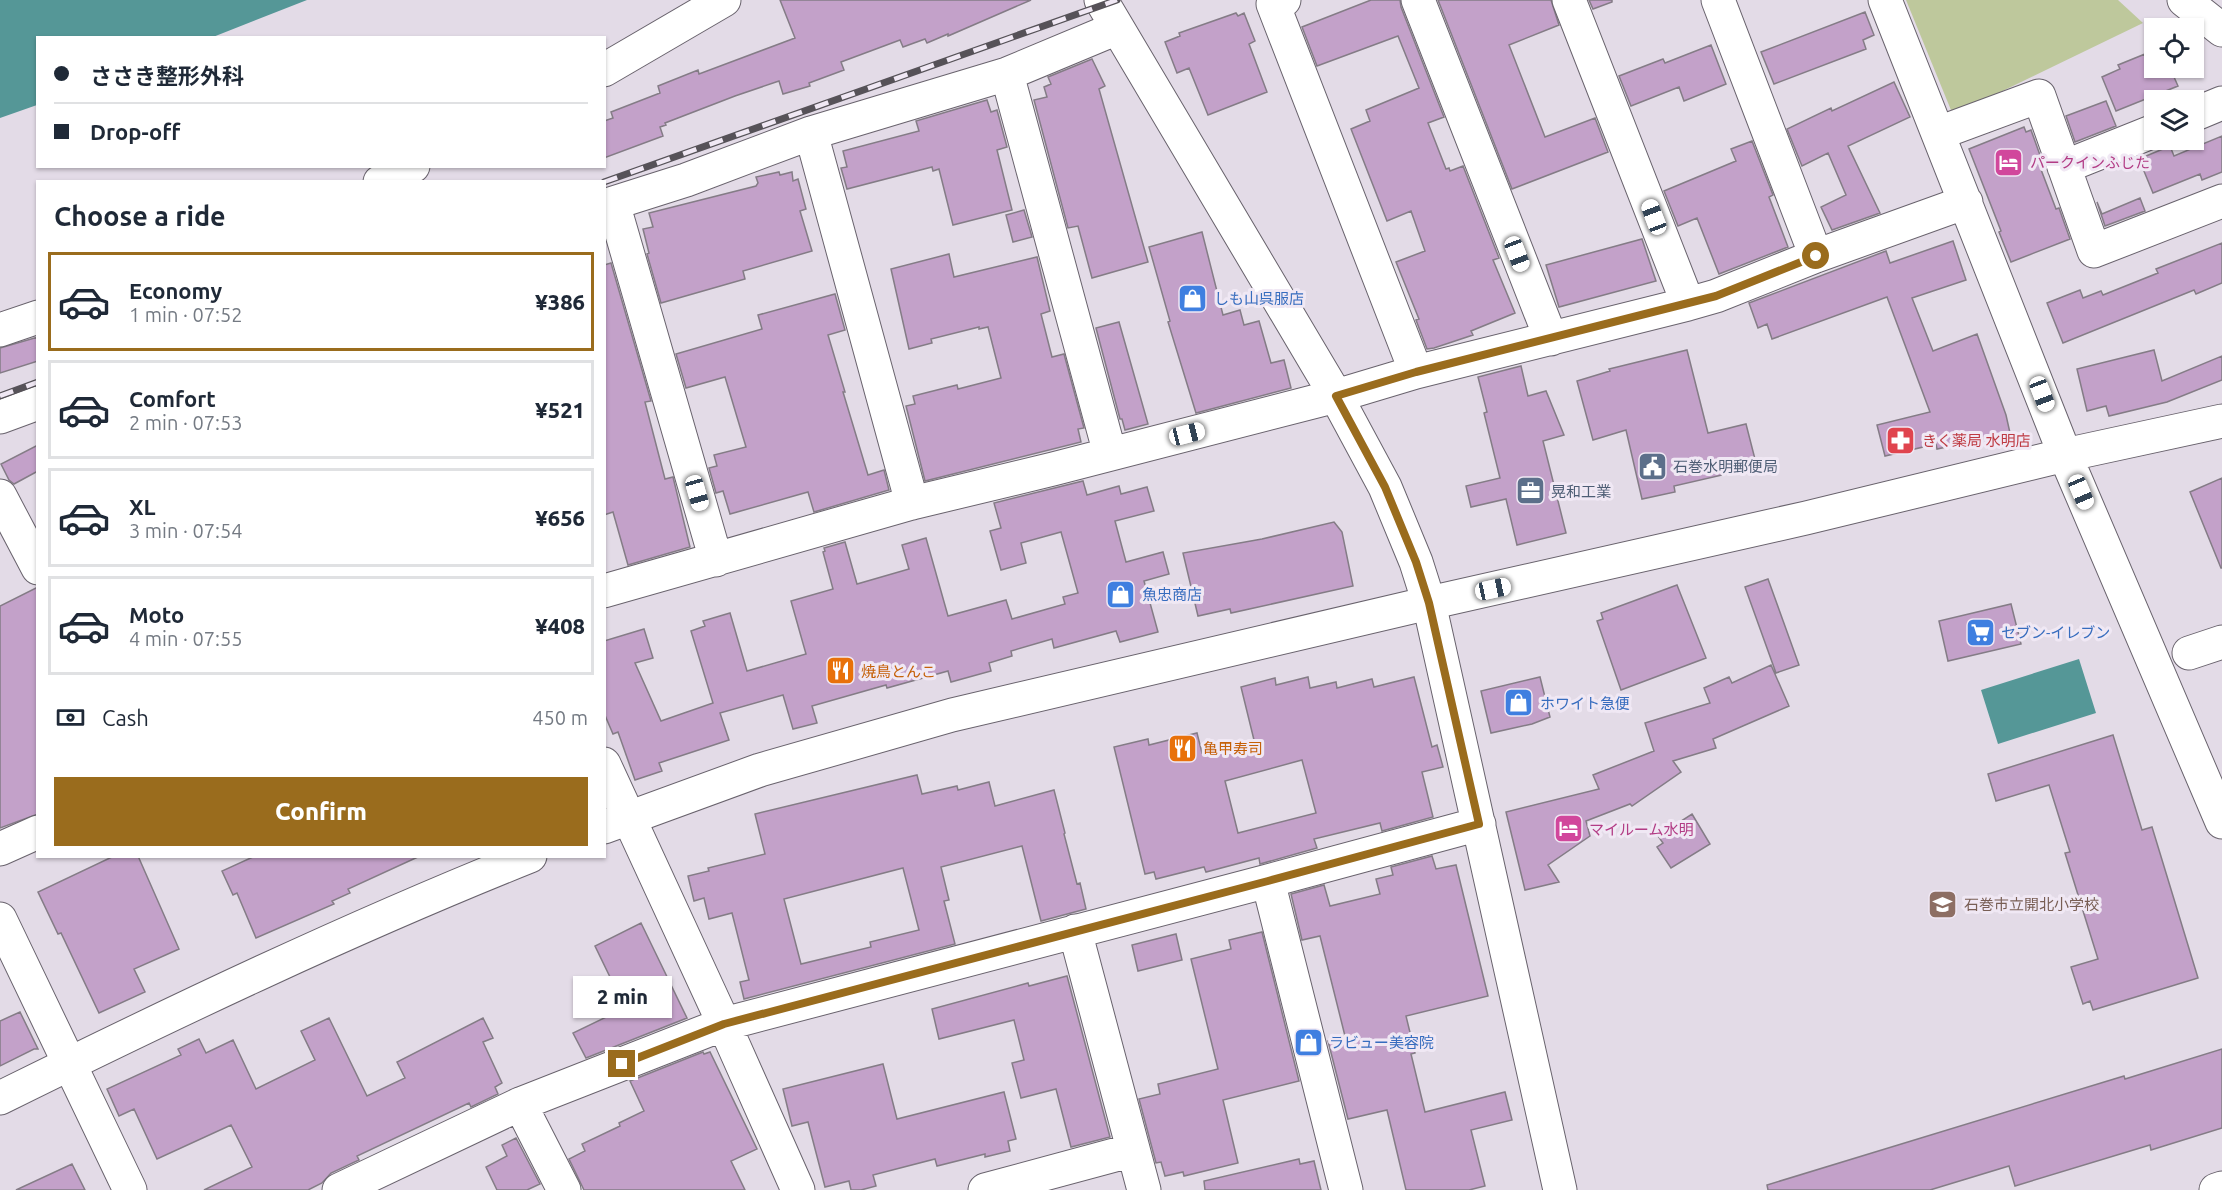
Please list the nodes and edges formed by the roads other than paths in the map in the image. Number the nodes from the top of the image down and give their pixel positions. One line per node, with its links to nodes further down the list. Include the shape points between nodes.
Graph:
1 (724, 0): 10 (street)
2 (1284, 0): 28 (street, via 1273,4)
3 (1418, 0): 27 (street)
4 (1569, 0): 24 (street)
5 (1719, 0): 23 (street)
6 (1885, 0): 15 (street)
7 (2184, 0): 9 (street)
8 (1109, 14): 11 (street); 29 (street)
9 (2222, 30)
10 (606, 69)
11 (1007, 74): 14 (street); 33 (street)
12 (2222, 104): 13 (street)
13 (2204, 111)
14 (811, 133): 22 (street); 36 (street)
15 (1939, 133): 17 (street, via 2039,96); 21 (street)
16 (2144, 135): 17 (street)
17 (2064, 167): 20 (street, via 2094,251)
18 (408, 168): 19 (street)
19 (384, 180)
20 (2222, 201)
21 (1966, 202): 23 (street); 34 (street)
22 (609, 205): 37 (street)
23 (1816, 256): 24 (street)
24 (1688, 304): 27 (street)
25 (36, 318): 26 (street)
26 (0, 330)
27 (1551, 339): 28 (street)
28 (1416, 372): 29 (street)
29 (1336, 396): 33 (street); 40 (street, via 1385,487)
30 (36, 404): 31 (street)
31 (0, 417)
32 (2222, 421): 34 (street)
33 (1110, 454): 36 (street)
34 (2065, 455): 40 (street); 45 (street)
35 (0, 496): 38 (street)
36 (912, 503): 37 (street)
37 (716, 560): 39 (street)
38 (36, 564)
39 (606, 590)
40 (1429, 603): 44 (street, via 952,715 760,770); 46 (street)
41 (2222, 642): 42 (street)
42 (2189, 653)
43 (606, 774): 44 (street)
44 (616, 822): 53 (street)
45 (2222, 822)
46 (1479, 824): 50 (street); 66 (street)
47 (36, 833): 48 (street)
48 (0, 849)
49 (525, 858): 54 (street, via 354,930)
50 (1268, 881): 52 (street); 65 (street)
51 (0, 919): 54 (street)
52 (1075, 931): 53 (street); 57 (street)
53 (724, 1024): 56 (street); 62 (street)
54 (69, 1063): 55 (street); 60 (street)
55 (0, 1098)
56 (520, 1104): 58 (street); 61 (street)
57 (1133, 1150): 63 (street); 64 (street)
58 (350, 1188)
59 (2222, 1188): 67 (street)
60 (130, 1190)
61 (564, 1190)
62 (798, 1190)
63 (985, 1190)
64 (1144, 1190)
65 (1346, 1190)
66 (1560, 1190)
67 (2216, 1190)

